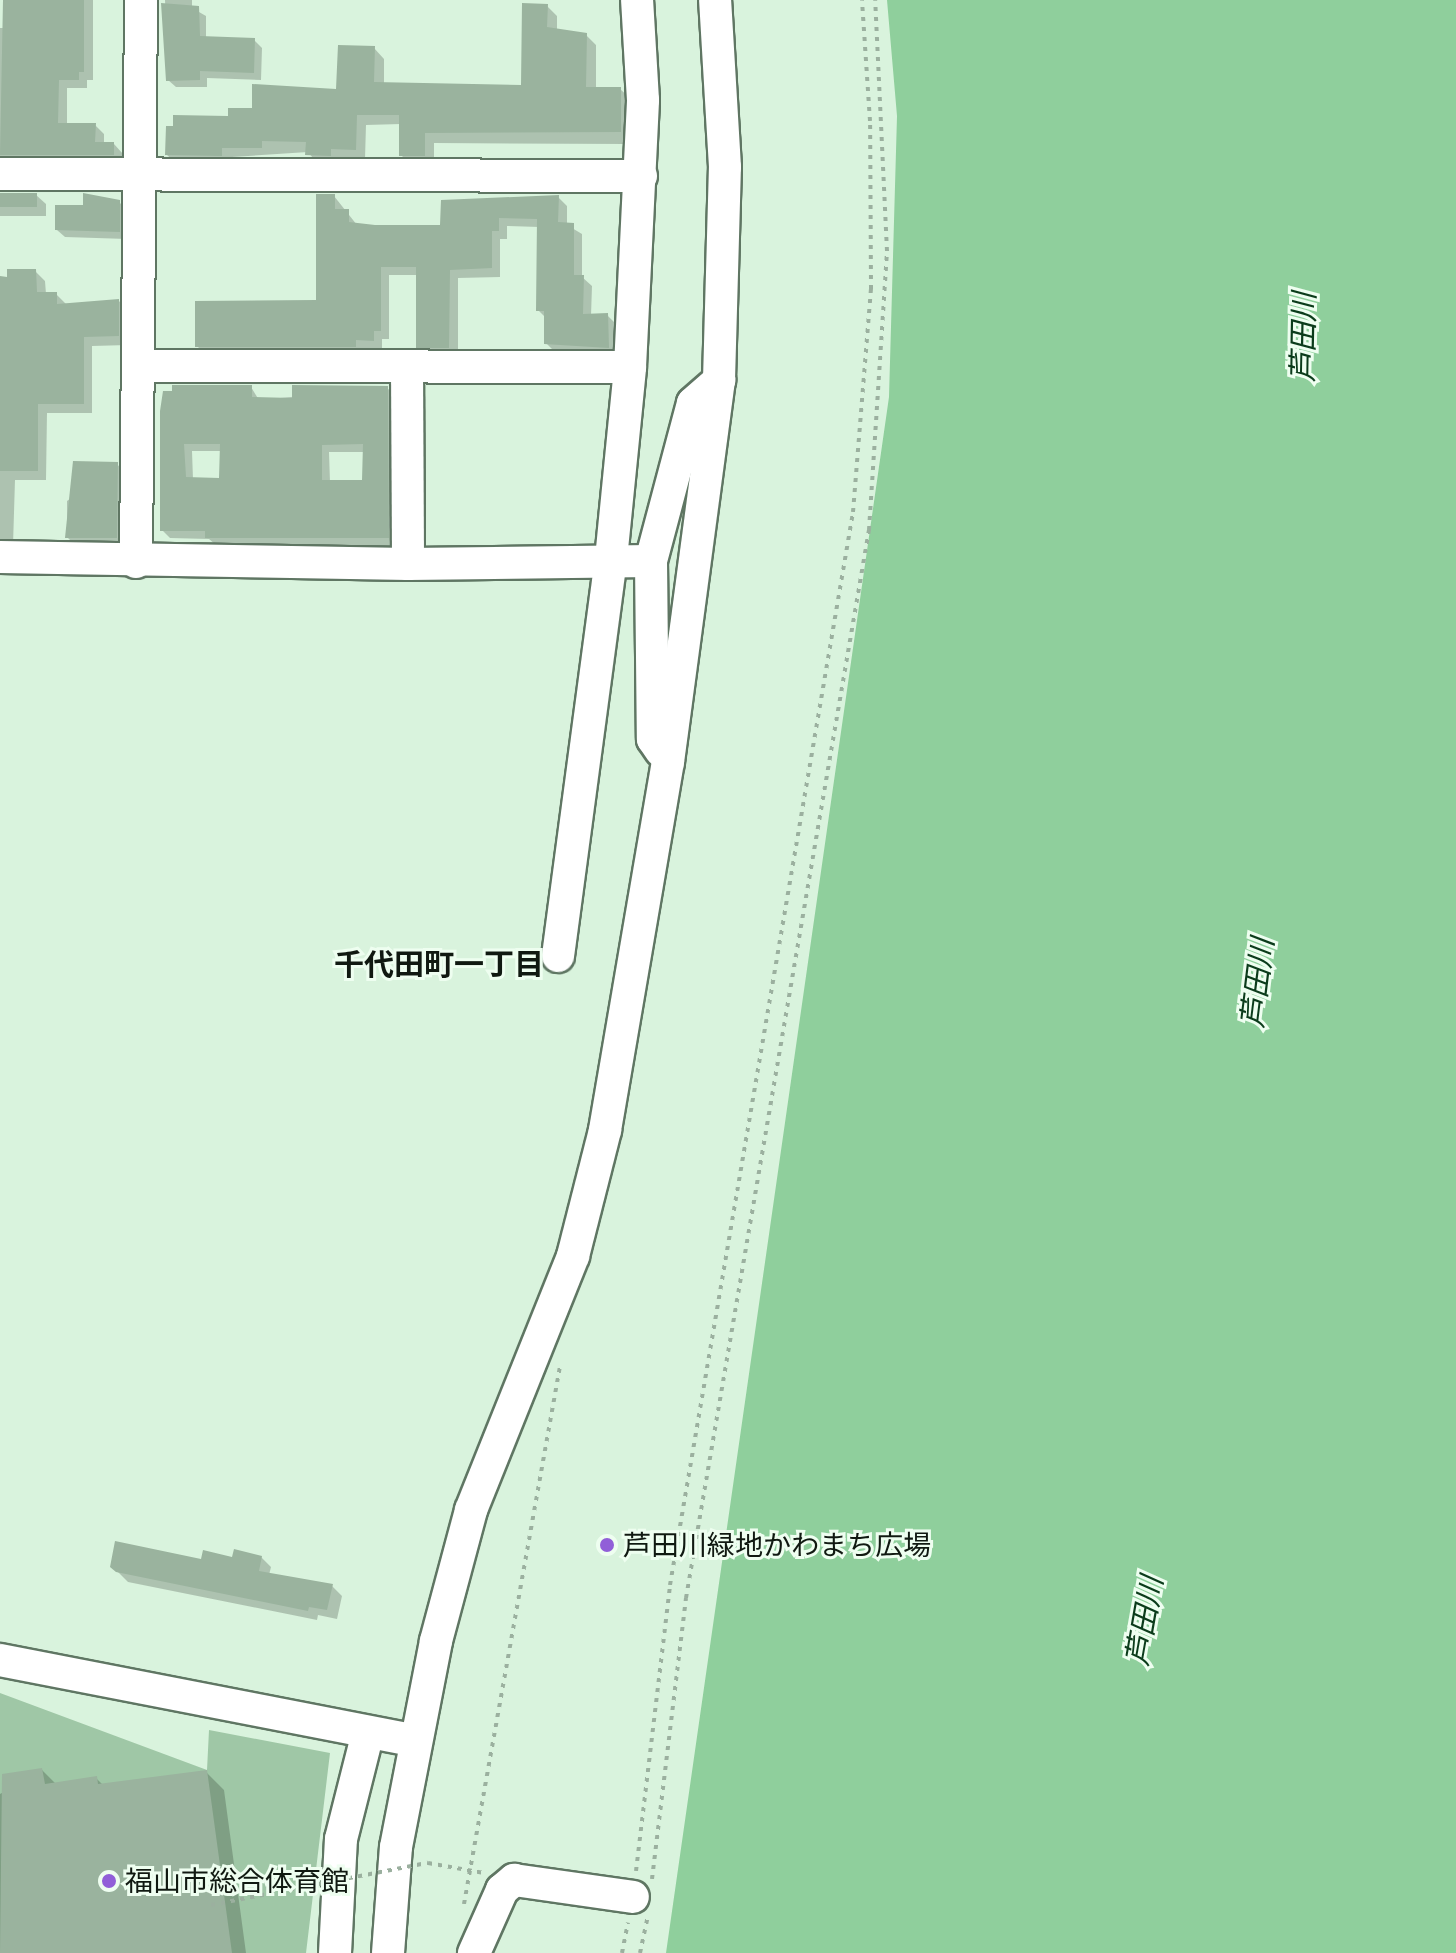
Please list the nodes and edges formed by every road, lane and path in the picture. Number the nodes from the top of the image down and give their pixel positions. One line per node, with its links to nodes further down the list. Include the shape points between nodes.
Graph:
1 (141, 0): 6 (street)
2 (637, 0): 8 (street)
3 (715, 0): 12 (street, via 725,167)
4 (862, 0): 26 (path, via 870,121 871,289 853,512 670,1585)
5 (875, 0): 26 (path, via 887,251 869,530 686,1598)
6 (141, 173): 7 (street); 8 (street); 9 (street)
7 (0, 174)
8 (641, 176): 11 (street)
9 (139, 366): 10 (street); 16 (street)
10 (407, 366): 11 (street); 17 (street)
11 (630, 367): 14 (street)
12 (719, 380): 15 (street, via 693,403); 18 (street)
13 (0, 557): 16 (street)
14 (611, 559): 15 (street); 17 (street); 19 (street)
15 (651, 561): 18 (street, via 653,739)
16 (136, 562): 17 (street)
17 (408, 564)
18 (668, 762): 23 (street, via 605,1130 573,1256 471,1510)
19 (558, 956)
20 (561, 1359): 24 (path)
21 (0, 1660): 22 (street)
22 (368, 1732): 23 (street); 29 (street, via 341,1839)
23 (415, 1741): 30 (street, via 396,1847)
24 (471, 1869): 25 (path); 27 (path, bridge, via 428,1863); 28 (path)
25 (479, 1872)
26 (644, 1898): 31 (street, via 514,1880 502,1890); 32 (path); 33 (path)
27 (211, 1905)
28 (463, 1911)
29 (335, 1953)
30 (388, 1953)
31 (474, 1953)
32 (622, 1953)
33 (640, 1953)

